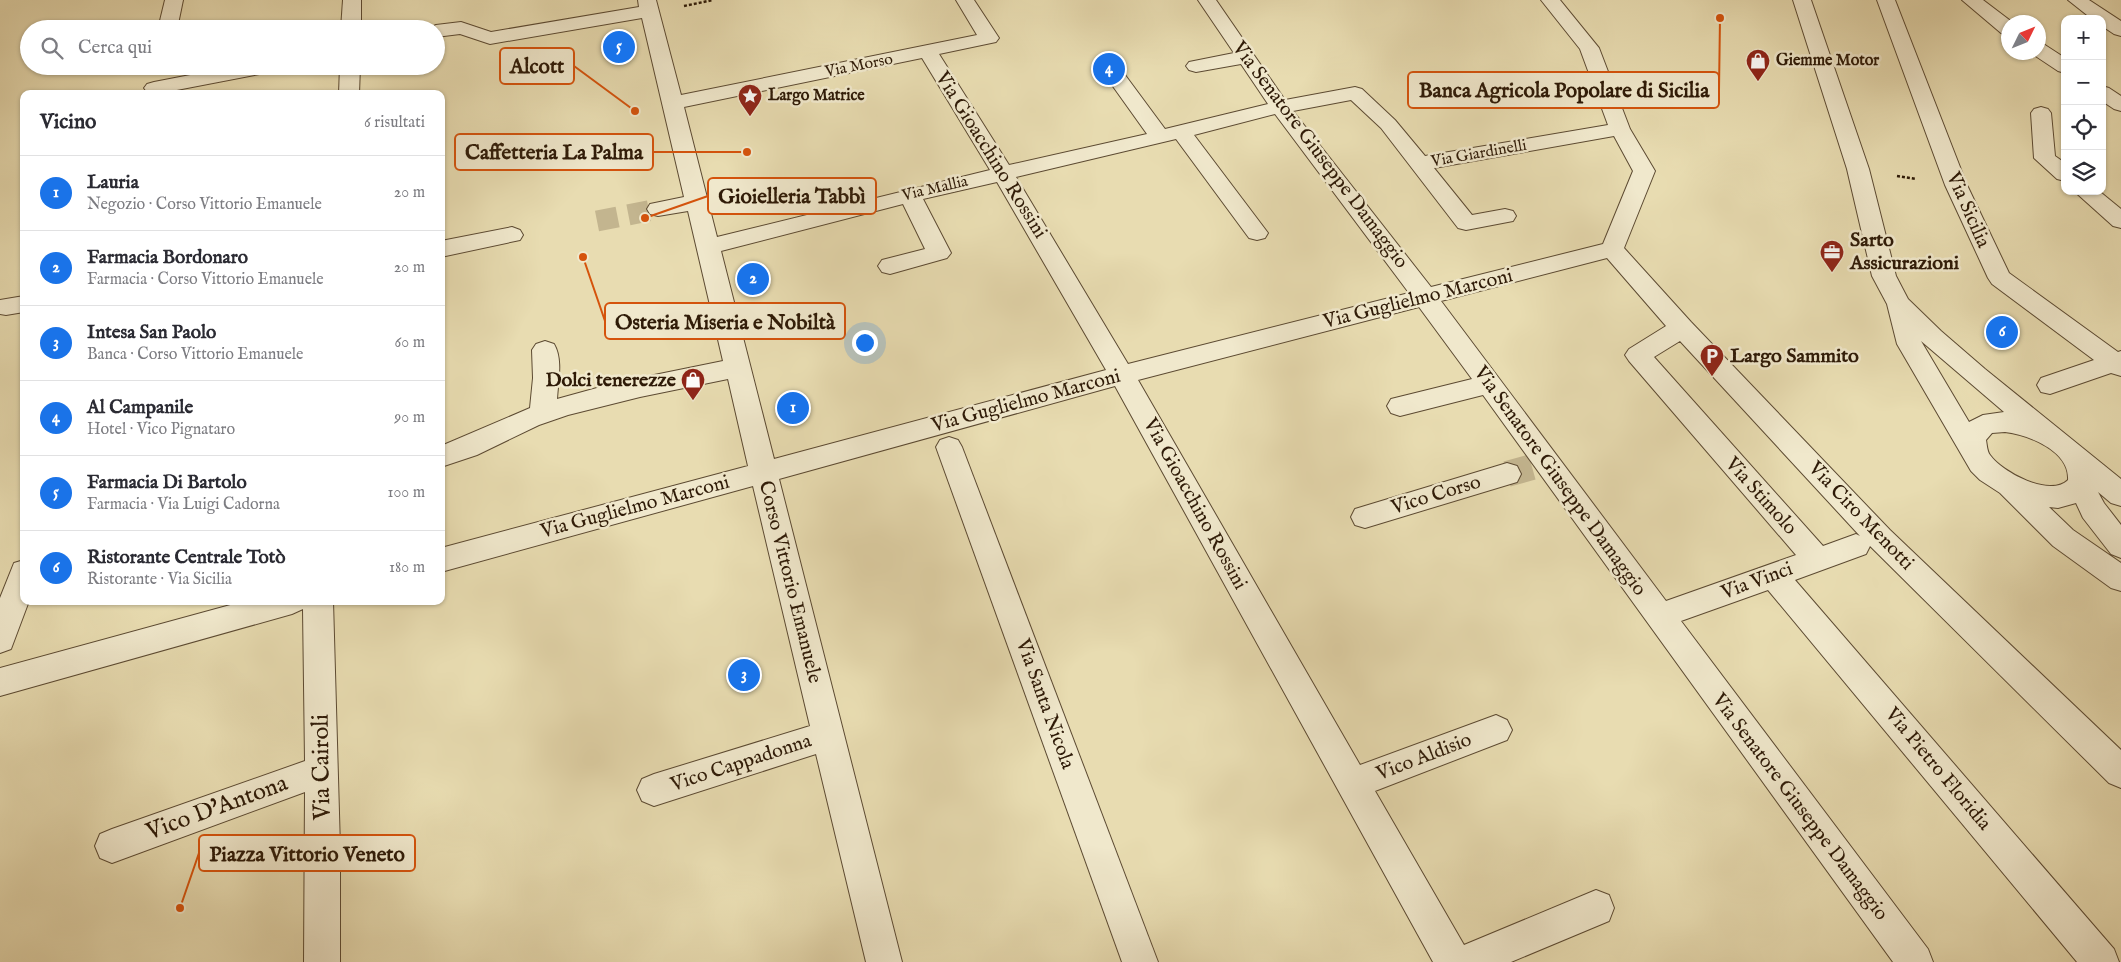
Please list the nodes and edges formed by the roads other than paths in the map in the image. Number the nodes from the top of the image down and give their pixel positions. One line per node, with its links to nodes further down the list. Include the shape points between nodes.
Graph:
1 (174, 0): 11 (street)
2 (352, 0): 12 (street)
3 (965, 0): 16 (street, Via Morso, via 989,38)
4 (1206, 0): 18 (street, Via Senatore Giuseppe Damaggio)
5 (1550, 0): 33 (street, via 1589,48)
6 (1802, 0): 51 (street, via 1858,169 1884,276)
7 (1886, 0): 54 (street, Via Sicilia, via 1956,185 2000,278)
8 (1970, 0): 13 (street)
9 (2077, 0): 15 (street)
10 (648, 5): 14 (street, via 490,38 461,28); 29 (street, Corso Vittorio Emanuele)
11 (169, 20)
12 (351, 20)
13 (2001, 24)
14 (445, 30)
15 (2121, 30)
16 (928, 52): 29 (street, Via Morso); 37 (street, Via Gioacchino Rossini)
17 (2046, 54): 20 (street)
18 (1246, 57): 21 (street); 31 (street, Via Senatore Giuseppe Damaggio)
19 (1108, 64): 34 (street)
20 (2061, 64)
21 (1196, 66)
22 (157, 75): 25 (street)
23 (228, 75): 26 (street)
24 (350, 75): 27 (street)
25 (153, 90)
26 (158, 90)
27 (349, 90)
28 (2106, 95): 30 (street)
29 (672, 103): 40 (street, Corso Vittorio Emanuele)
30 (2121, 105)
31 (1280, 107): 34 (street, Via Mallia); 35 (street, Via Giardinelli, via 1355,93 1388,124); 50 (street, Via Senatore Giuseppe Damaggio)
32 (2041, 112): 36 (street, via 2044,158)
33 (1620, 129): 35 (street, Via Giardinelli); 48 (street, via 1644,171)
34 (1171, 135): 37 (street, Via Mallia); 44 (street)
35 (1420, 164): 42 (street, via 1466,224)
36 (2061, 171)
37 (1004, 173): 38 (street, Via Mallia); 56 (street, Via Gioacchino Rossini)
38 (910, 195): 46 (street, Via Mallia); 49 (street, via 939,253)
39 (2090, 195): 43 (street)
40 (696, 202): 41 (street); 46 (street, Corso Vittorio Emanuele)
41 (658, 209)
42 (1505, 216)
43 (2121, 221)
44 (1257, 232)
45 (512, 235): 47 (street)
46 (708, 247): 55 (street, Corso Vittorio Emanuele)
47 (445, 248)
48 (1612, 249): 50 (street, Via Guglielmo Marconi); 52 (street, Via Ciro Menotti)
49 (890, 266)
50 (1426, 297): 56 (street, Via Guglielmo Marconi); 57 (street, Via Senatore Giuseppe Damaggio)
51 (1899, 304): 62 (street, via 1976,376); 63 (street, via 1909,344)
52 (1682, 328): 77 (street, Via Stimolo, via 1638,355); 89 (street, Via Ciro Menotti, via 1880,538)
53 (545, 350): 60 (street)
54 (2119, 363): 58 (street)
55 (737, 368): 60 (street, via 610,394); 65 (street, Corso Vittorio Emanuele)
56 (1123, 375): 65 (street, Via Guglielmo Marconi); 90 (street, Via Gioacchino Rossini)
57 (1490, 384): 59 (street); 83 (street, Via Senatore Giuseppe Damaggio, via 1543,463)
58 (2050, 385)
59 (1400, 406)
60 (542, 414): 64 (street)
61 (949, 447): 96 (street, Via Santa Nicola)
62 (2064, 447): 63 (street, via 2035,429 2013,422 1993,422 1979,428 1973,440); 68 (street, via 2082,470); 69 (street)
63 (1975, 454): 67 (street, via 1988,470)
64 (445, 456)
65 (762, 472): 76 (street, Via Guglielmo Marconi); 87 (street, Corso Vittorio Emanuele)
66 (1507, 474): 72 (street, Vico Corso)
67 (2007, 484): 70 (street, via 2030,494); 79 (street, via 2063,538)
68 (2081, 484): 70 (street, via 2071,494); 71 (street)
69 (2121, 495)
70 (2053, 497): 71 (street)
71 (2094, 510): 73 (street); 75 (street)
72 (1365, 517)
73 (2121, 520)
74 (1856, 546): 77 (street, Via Vinci)
75 (2121, 546)
76 (445, 559)
77 (1818, 560): 78 (street, Via Vinci)
78 (1774, 576): 83 (street, Via Vinci); 100 (street, Via Pietro Floridia)
79 (2121, 579)
80 (20, 583): 84 (street)
81 (278, 605): 85 (street)
82 (318, 605): 88 (street, Via Cairoli)
83 (1659, 616): 99 (street, Via Senatore Giuseppe Damaggio)
84 (0, 640)
85 (0, 682)
86 (1496, 730): 90 (street, Vico Aldisio)
87 (828, 735): 91 (street, Vico Cappadonna); 95 (street, Corso Vittorio Emanuele)
88 (322, 770): 92 (street, Vico D'Antona); 94 (street, Via Cairoli)
89 (2121, 772)
90 (1352, 784): 97 (street, Via Gioacchino Rossini)
91 (654, 790)
92 (112, 846)
93 (1596, 908): 98 (street)
94 (322, 962)
95 (884, 962)
96 (1140, 962)
97 (1453, 962)
98 (1468, 962)
99 (1915, 962)
100 (2102, 962)

